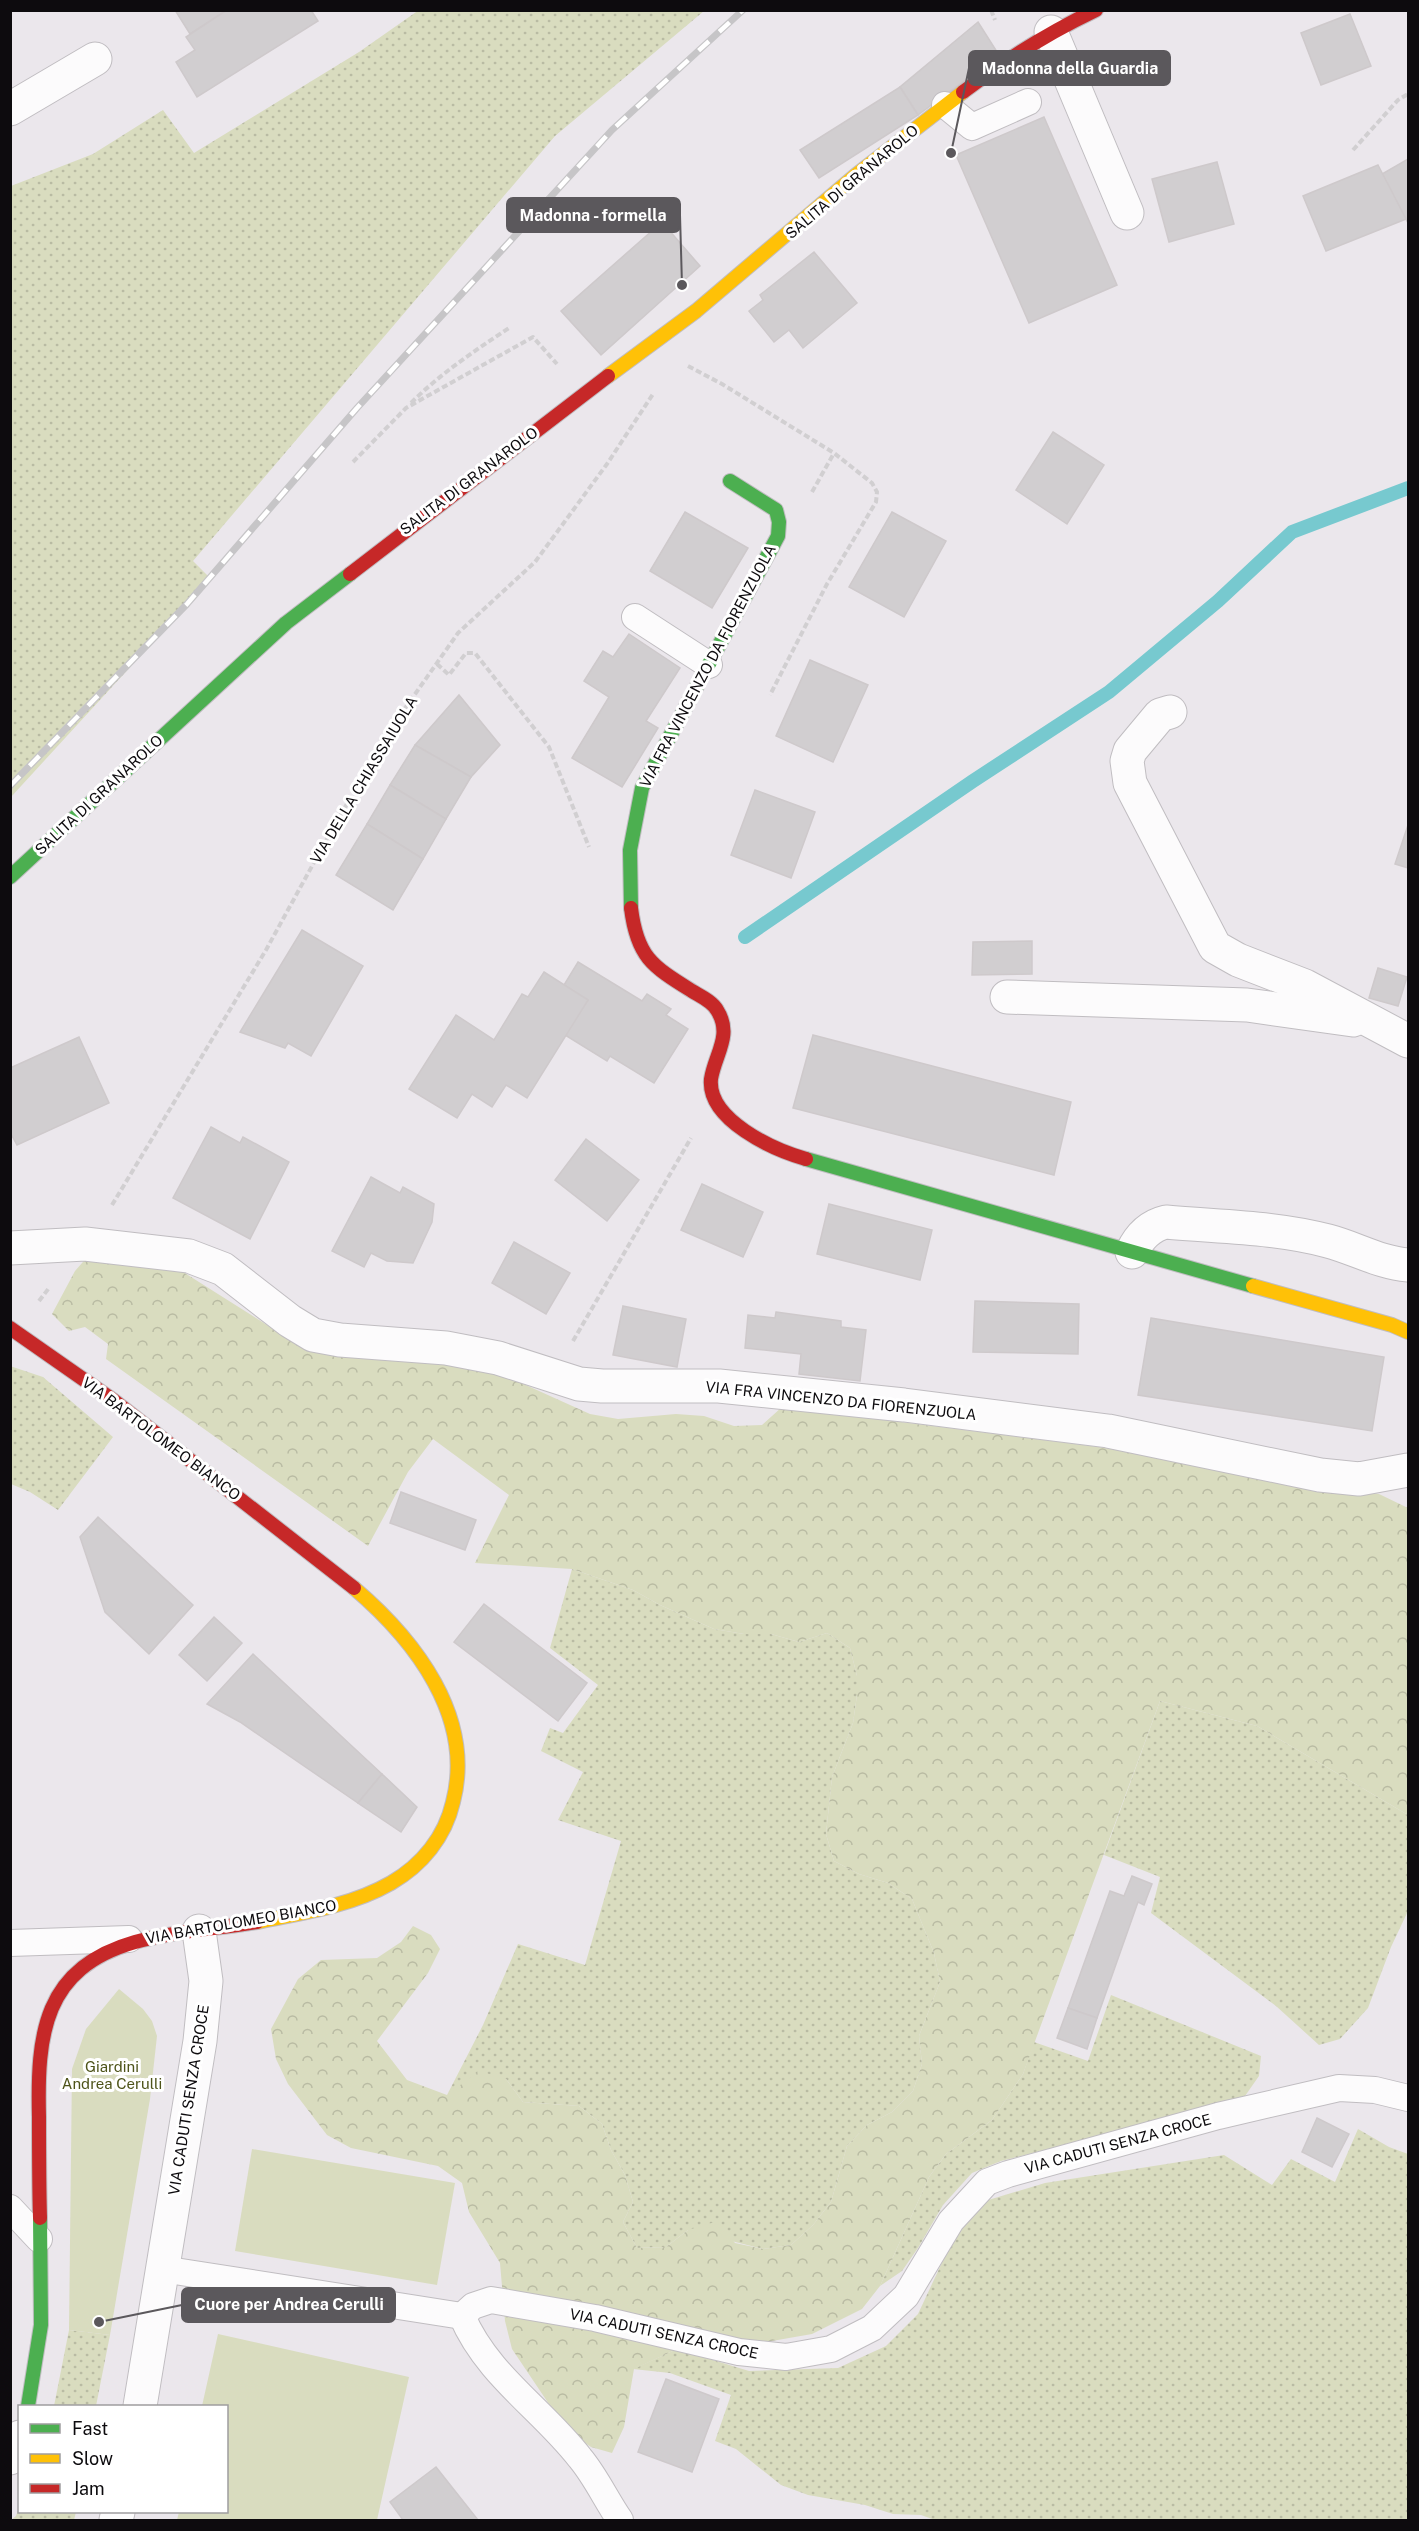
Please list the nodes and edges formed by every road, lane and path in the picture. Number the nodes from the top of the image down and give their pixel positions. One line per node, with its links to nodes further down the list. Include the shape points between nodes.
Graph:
1 (1096, 10): 2 (street, SALITA DI GRANAROLO)
2 (1051, 32): 6 (street, SALITA DI GRANAROLO); 9 (street)
3 (95, 59): 7 (street)
4 (1408, 94): 8 (path)
5 (1028, 102): 6 (lane, via 972,127)
6 (945, 105): 12 (street, SALITA DI GRANAROLO, via 696,310)
7 (10, 109)
8 (1353, 150)
9 (1127, 213)
10 (509, 328): 13 (path, via 467,355)
11 (654, 392): 17 (path, VIA DELLA CHIASSAIUOLA, via 535,562 458,633)
12 (584, 393): 13 (path, via 533,337); 20 (street, SALITA DI GRANAROLO, via 286,623)
13 (406, 408): 14 (path)
14 (353, 462)
15 (730, 482): 18 (street, VIA FRA VINCENZO DA FIORENZUOLA, via 776,510 778,536)
16 (634, 616): 18 (lane)
17 (437, 664): 21 (path, via 449,675 466,652 476,653 549,747 603,880 615,891); 26 (path, VIA DELLA CHIASSAIUOLA, via 394,724 260,960 123,1189)
18 (709, 665): 21 (street, VIA FRA VINCENZO DA FIORENZUOLA, via 655,762 636,805)
19 (1170, 712): 23 (street, via 1160,715 1130,751 1130,783 1215,947)
20 (10, 877)
21 (630, 892): 25 (street, VIA FRA VINCENZO DA FIORENZUOLA, via 633,927 638,946 648,961 714,1006 726,1025 711,1078)
22 (1007, 997): 23 (street, via 1247,1005)
23 (1379, 1024): 24 (street)
24 (1408, 1041)
25 (714, 1100): 28 (street, via 725,1115 782,1152); 32 (path)
26 (85, 1244): 27 (street, VIA FRA VINCENZO DA FIORENZUOLA); 32 (street, VIA FRA VINCENZO DA FIORENZUOLA, via 189,1256 223,1269 290,1322 313,1335 446,1348 498,1358)
27 (10, 1248)
28 (1132, 1252): 29 (street, via 1137,1240 1151,1227 1166,1222 1306,1236); 31 (street)
29 (1408, 1265)
30 (10, 1328): 34 (street, VIA BARTOLOMEO BIANCO, via 112,1400 344,1579 411,1646 443,1698 455,1729 458,1784 447,1824 435,1845 399,1879 344,1902)
31 (1408, 1332)
32 (553, 1376): 33 (street, VIA FRA VINCENZO DA FIORENZUOLA, via 602,1386 719,1386 1086,1428 1320,1475 1359,1479)
33 (1408, 1470)
34 (199, 1931): 35 (street, VIA BARTOLOMEO BIANCO); 40 (street, VIA CADUTI SENZA CROCE, via 206,1981 200,2040)
35 (141, 1939): 36 (lane); 39 (street, VIA BARTOLOMEO BIANCO, via 92,1962 66,1985 47,2015 39,2073)
36 (10, 1942)
37 (1408, 2098): 41 (lane, VIA CADUTI SENZA CROCE, via 1375,2090 1339,2088 1218,2116 987,2182 951,2221 906,2296 873,2328 831,2349 786,2357 739,2352 595,2318 490,2300 473,2306)
38 (10, 2208): 39 (lane)
39 (39, 2239): 42 (street, VIA BARTOLOMEO BIANCO, via 40,2338)
40 (162, 2269): 41 (lane); 43 (street, VIA CADUTI SENZA CROCE)
41 (462, 2316): 46 (lane, via 472,2339 489,2362 580,2458)
42 (28, 2405)
43 (140, 2405)
44 (18, 2441): 45 (street)
45 (10, 2458)
46 (620, 2520)

